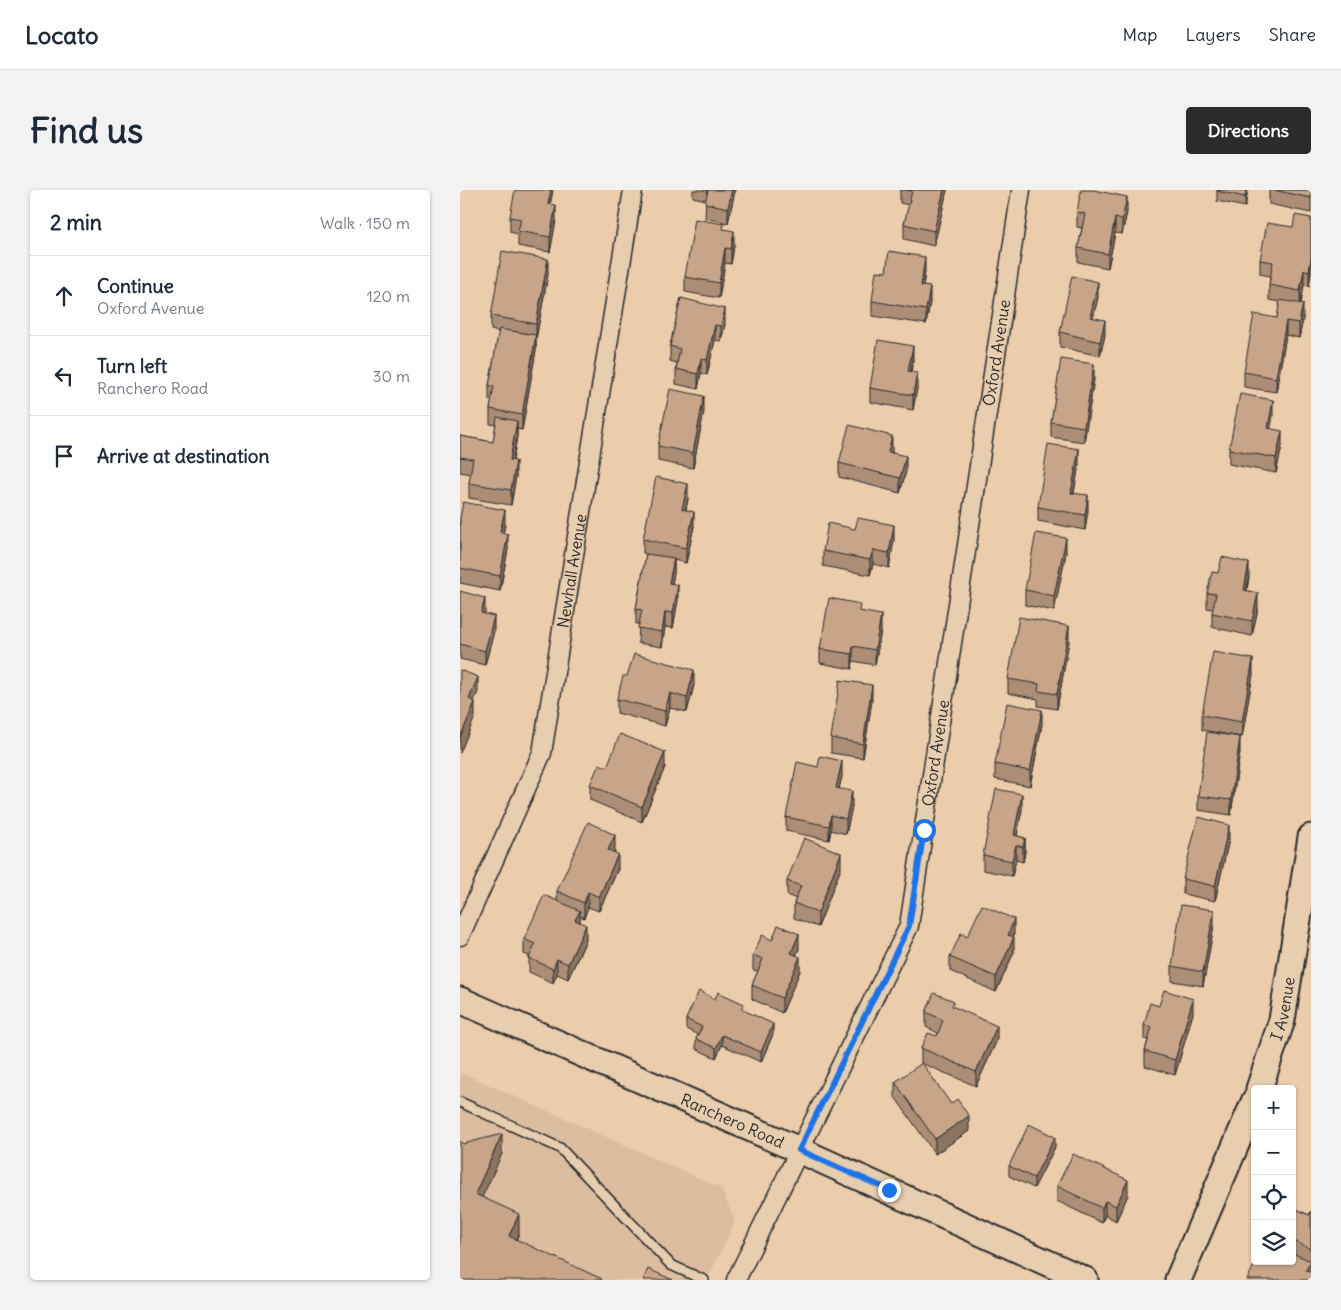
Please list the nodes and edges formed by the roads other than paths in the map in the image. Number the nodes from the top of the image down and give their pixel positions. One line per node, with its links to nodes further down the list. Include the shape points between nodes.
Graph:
1 (632, 190): 4 (street, Newhall Avenue, via 542,753)
2 (1021, 190): 9 (street, Oxford Avenue, via 909,926)
3 (1311, 837): 6 (main road, I Avenue, via 1282,1020)
4 (460, 936)
5 (460, 1000): 9 (main road, Ranchero Road)
6 (1260, 1085)
7 (460, 1102): 10 (lane, via 560,1148 671,1265)
8 (1251, 1109): 13 (main road)
9 (799, 1150): 11 (street, Oxford Avenue); 12 (main road, Ranchero Road)
10 (704, 1280)
11 (736, 1280)
12 (1086, 1280)
13 (1178, 1280)

